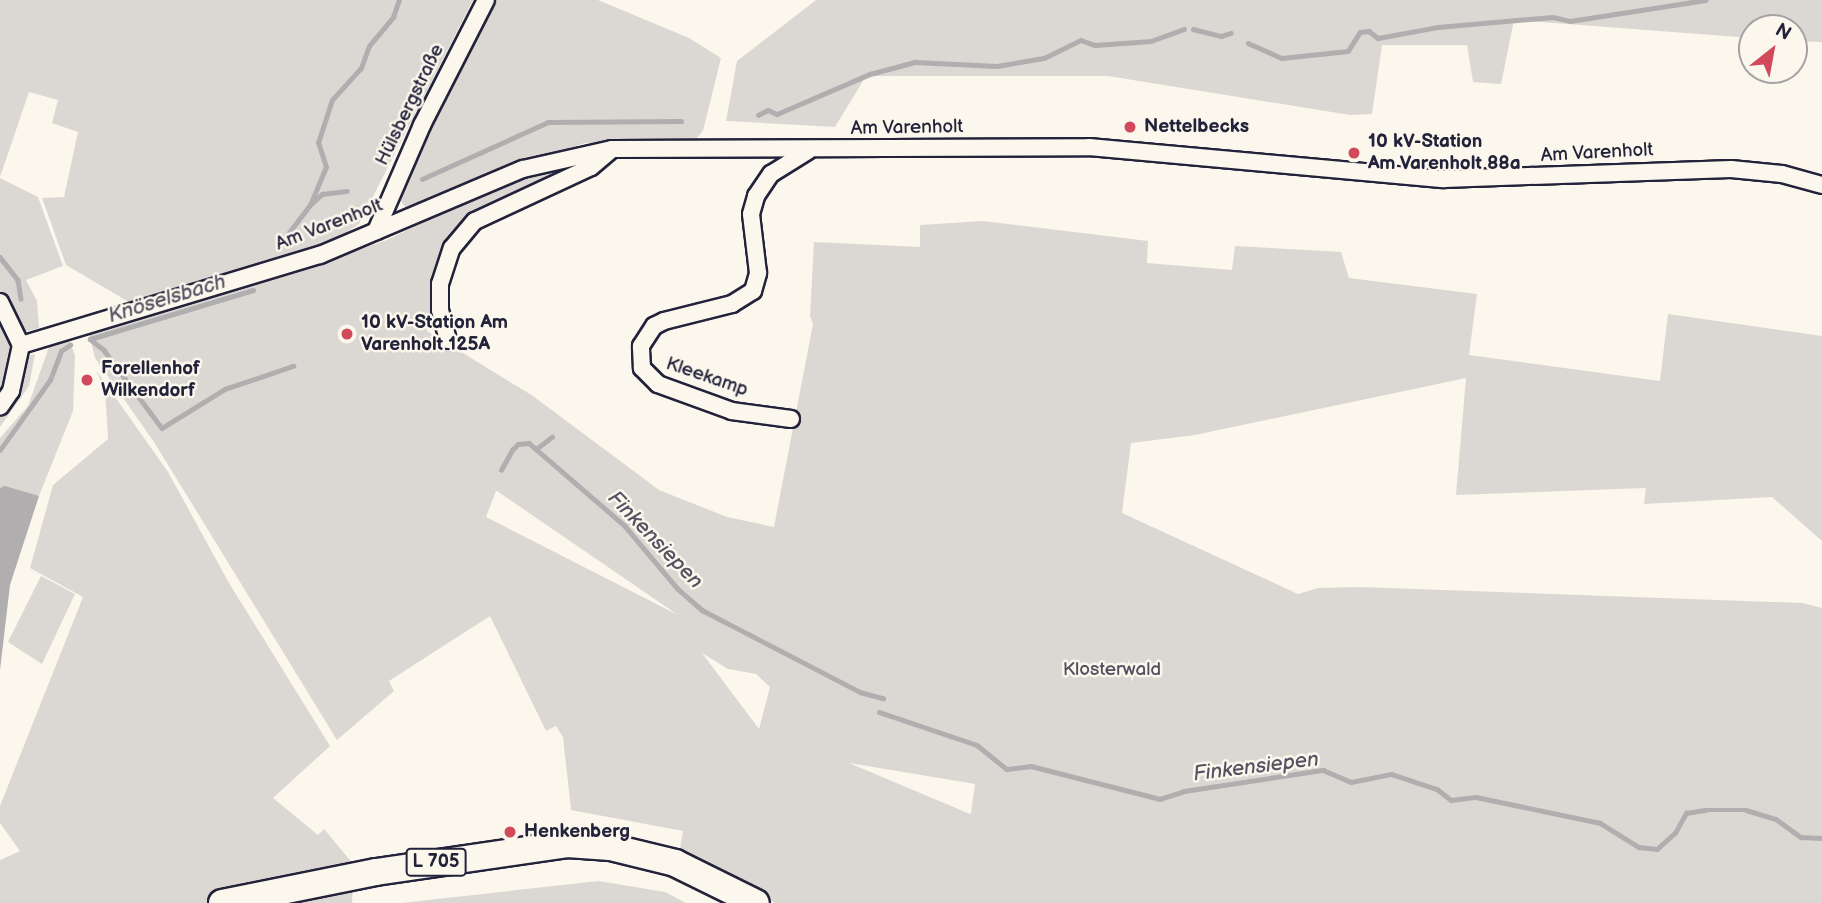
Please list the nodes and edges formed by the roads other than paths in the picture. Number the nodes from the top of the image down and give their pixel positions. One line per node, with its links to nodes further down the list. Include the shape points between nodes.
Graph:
1 (486, 0): 5 (street, Hülsbergstraße, via 400,171)
2 (612, 149): 3 (street, Am Varenholt); 5 (street, Am Varenholt, via 523,169); 7 (street, via 591,167 475,221 452,248 440,284 440,310)
3 (808, 151): 4 (street, Am Varenholt, via 1089,147 1444,179 1756,170); 10 (street, Kleekamp, via 771,174 756,196 751,214 758,273 746,300 664,321 654,326 641,346 642,368 658,384 732,411)
4 (1822, 185)
5 (376, 231): 8 (street, Am Varenholt, via 320,255)
6 (0, 302): 8 (street)
7 (448, 340)
8 (21, 345): 9 (street, via 11,391)
9 (0, 407)
10 (791, 419)
11 (222, 903): 12 (main road, L 705, via 376,872 567,844 610,847 675,863)
12 (756, 903)

